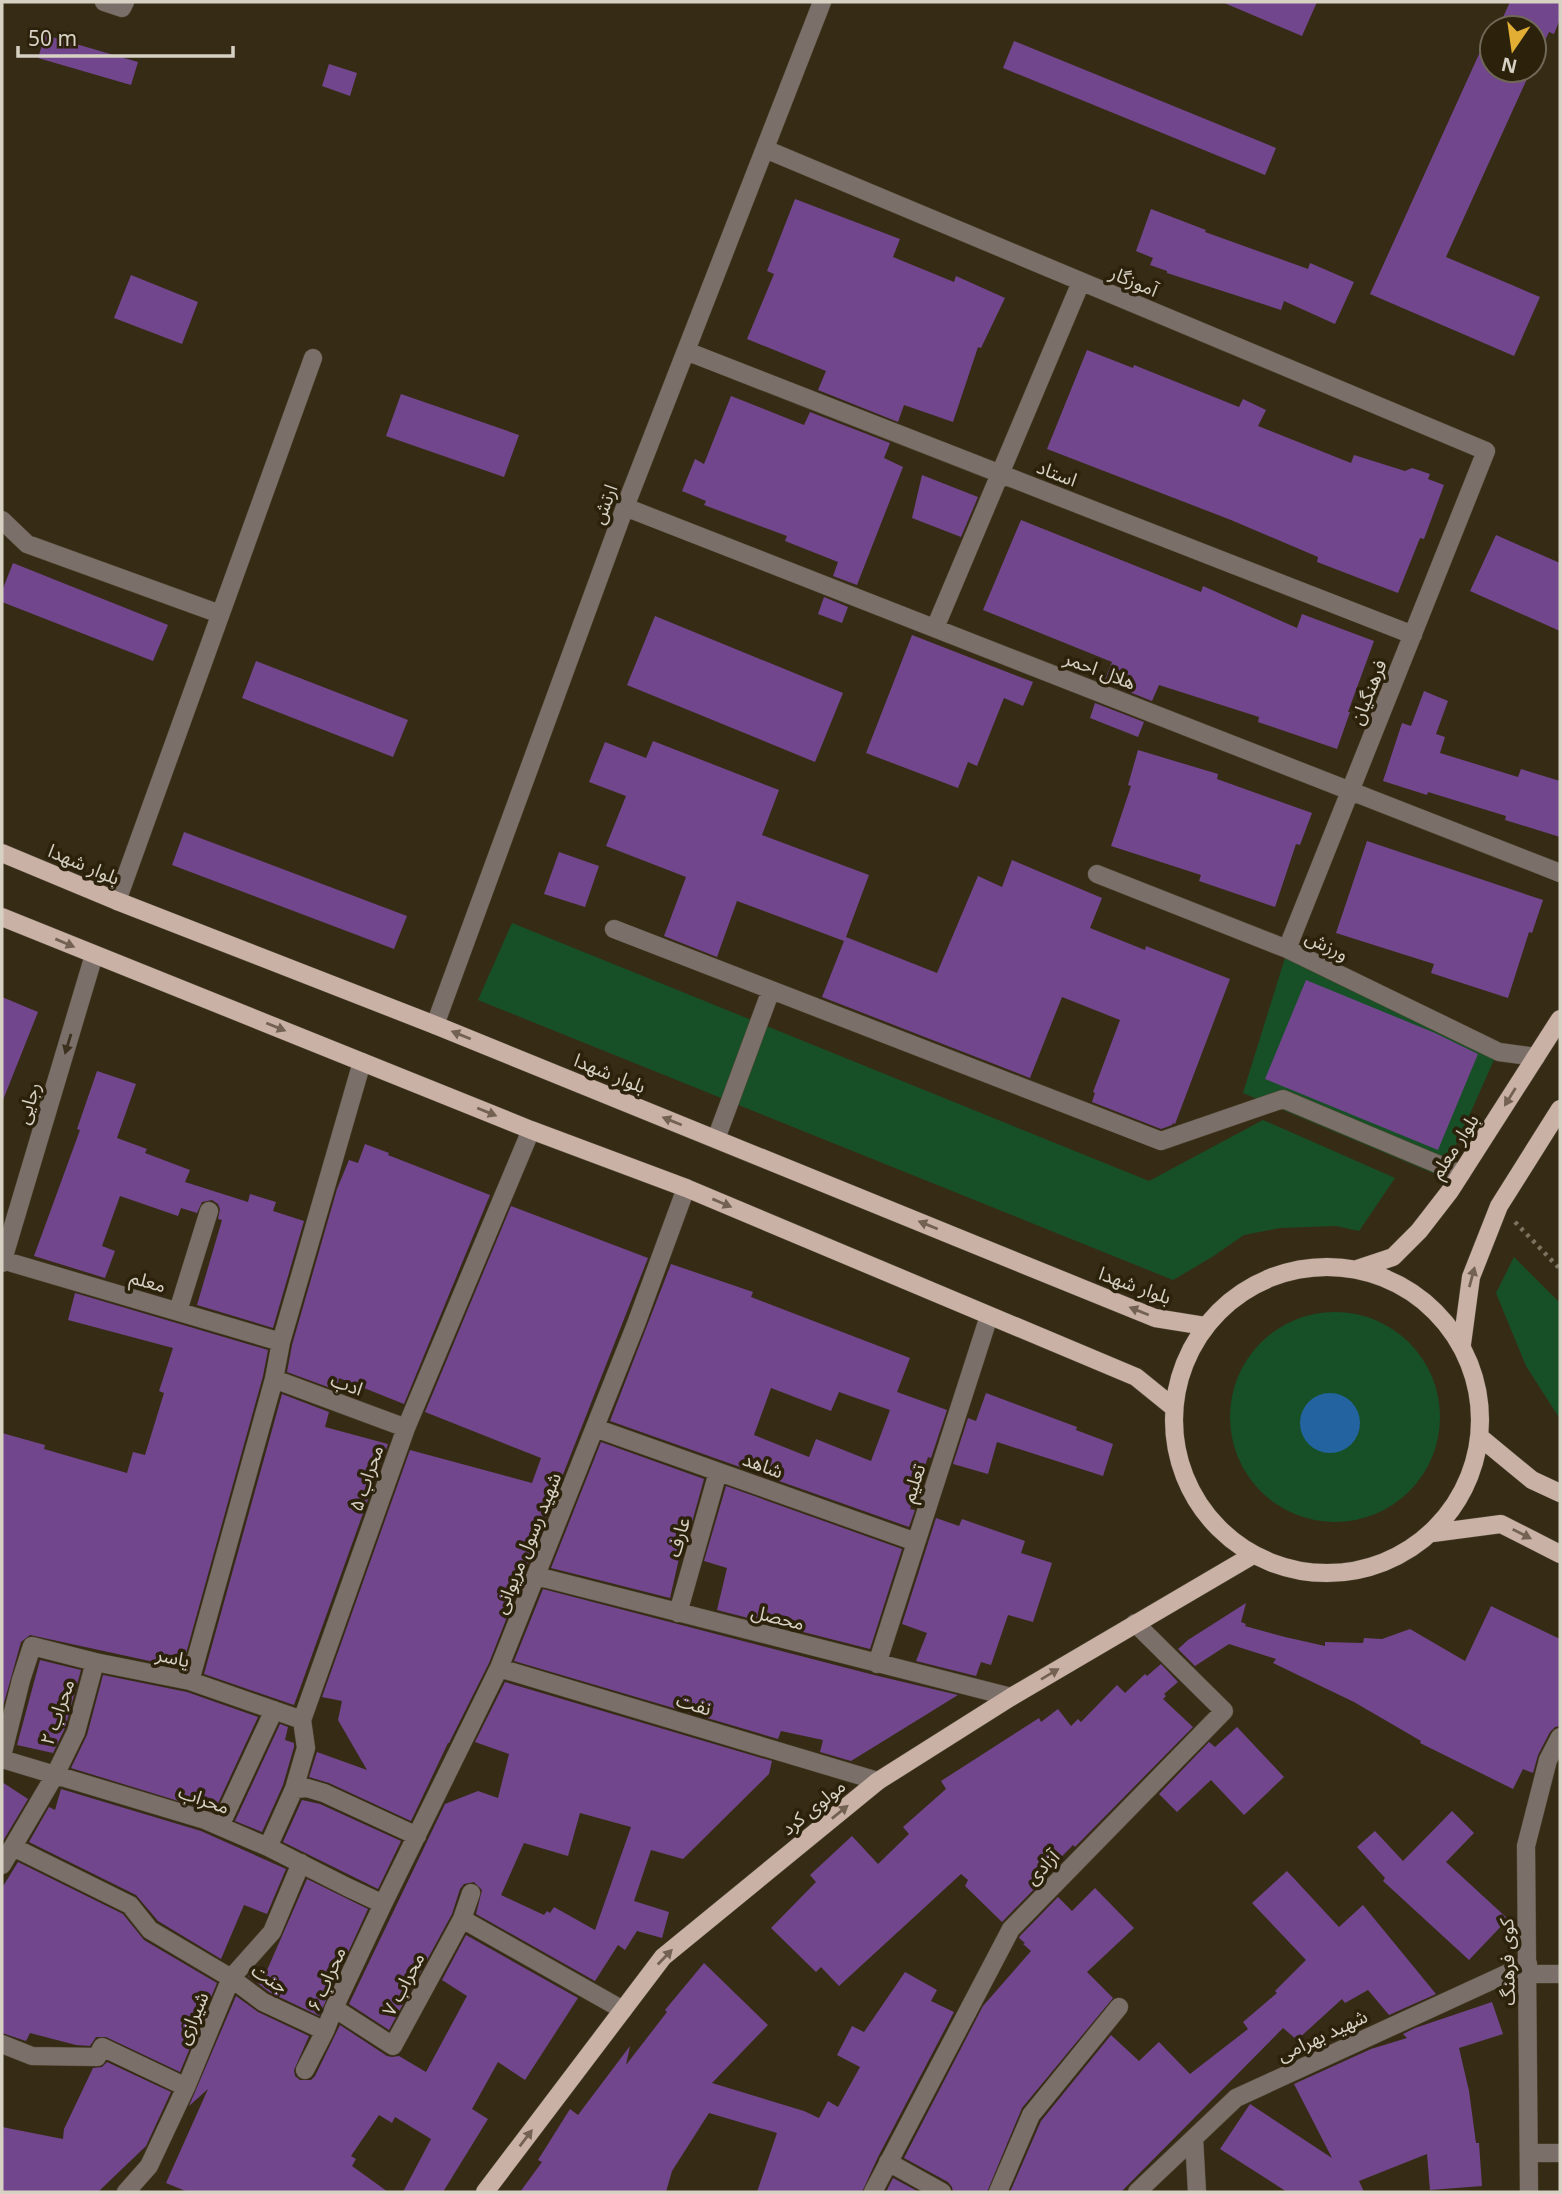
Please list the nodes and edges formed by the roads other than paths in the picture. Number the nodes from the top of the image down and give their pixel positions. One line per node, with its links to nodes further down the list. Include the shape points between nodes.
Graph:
1 (104, 2): 2 (street, via 122,8)
2 (125, 2)
3 (822, 2): 4 (street, ارتش)
4 (765, 149): 5 (street, آموزگار); 6 (street, ارتش)
5 (1081, 282): 8 (street, آموزگار); 9 (street)
6 (686, 351): 9 (street, استاد); 10 (street, ارتش)
7 (313, 358): 12 (street)
8 (1486, 451): 14 (street, فرهنگیان)
9 (1000, 473): 13 (street); 14 (street, استاد)
10 (625, 507): 13 (street, هلال احمر); 26 (street, ارتش)
11 (2, 520): 12 (street, via 27,544)
12 (220, 614): 19 (street)
13 (935, 628): 15 (street, هلال احمر)
14 (1413, 635): 15 (street, فرهنگیان)
15 (1352, 791): 17 (street, هلال احمر); 22 (street, فرهنگیان)
16 (2, 853): 19 (main road, بلوار شهدا)
17 (1560, 873)
18 (1097, 874): 22 (street, ورزش)
19 (117, 901): 26 (main road, بلوار شهدا)
20 (2, 917): 23 (main road, one-way to 23)
21 (614, 929): 24 (street)
22 (1287, 949): 27 (street, ورزش, via 1499,1052)
23 (94, 955): 28 (main road, one-way to 28); 35 (street, رجایی, one-way to 35)
24 (771, 990): 31 (street); 32 (street, via 1161,1141 1283,1099)
25 (1560, 1019): 27 (main road, بلوار معلم)
26 (435, 1025): 31 (main road, بلوار شهدا, one-way to 26)
27 (1536, 1057): 32 (main road, بلوار معلم, one-way to 32)
28 (362, 1062): 30 (main road, one-way to 30); 40 (street)
29 (1560, 1109): 41 (main road, one-way to 29, via 1471,1277 1499,1206)
30 (531, 1130): 33 (main road); 44 (street, محراب ۵)
31 (716, 1139): 39 (main road, بلوار شهدا, one-way to 31, via 1155,1318)
32 (1461, 1174): 36 (main road, بلوار معلم, via 1419,1231 1393,1257)
33 (686, 1188): 38 (main road, one-way to 38); 45 (street, شهید رسول مریوانی)
34 (209, 1211): 37 (street)
35 (2, 1261): 37 (street, معلم)
36 (1357, 1269): 39 (main road, via 1314,1267 1273,1276 1235,1296); 41 (main road, via 1399,1284 1434,1310)
37 (178, 1311): 40 (street, معلم)
38 (989, 1315): 43 (main road, via 1136,1377); 50 (street, تعلیم)
39 (1205, 1326): 43 (main road, via 1183,1364)
40 (281, 1342): 42 (street)
41 (1461, 1344): 46 (main road, via 1475,1374)
42 (274, 1379): 44 (street, ادب); 59 (street)
43 (1173, 1406): 52 (main road, via 1176,1451 1191,1493 1218,1529)
44 (406, 1428): 62 (street, محراب ۵)
45 (595, 1428): 47 (street, شاهد); 53 (street, شهید رسول مریوانی)
46 (1481, 1438): 48 (main road, via 1532,1480); 49 (main road, via 1473,1473 1456,1505)
47 (718, 1472): 50 (street, شاهد); 54 (street, عارف)
48 (1560, 1493)
49 (1433, 1533): 51 (main road, one-way to 51, via 1501,1524); 52 (main road, via 1393,1560 1347,1573 1298,1572)
50 (916, 1542): 57 (street, تعلیم)
51 (1560, 1554)
52 (1254, 1555): 55 (main road, مولوی کرد)
53 (536, 1576): 54 (street, محصل); 58 (street, شهید رسول مریوانی)
54 (678, 1613): 57 (street, محصل)
55 (1135, 1623): 60 (main road, مولوی کرد, one-way to 55); 90 (street, آزادی, via 1224,1712 1011,1929)
56 (95, 1662): 59 (street, یاسر); 64 (street, یاسر, via 32,1646); 65 (street, محراب ۲, via 76,1732)
57 (877, 1664): 60 (street, محصل)
58 (499, 1668): 66 (street, نفت); 69 (street, شهید رسول مریوانی)
59 (190, 1681): 61 (street, یاسر)
60 (1010, 1698): 66 (main road, مولوی کرد)
61 (274, 1710): 62 (street, یاسر); 68 (street)
62 (302, 1720): 67 (street, محراب ۵, via 306,1748)
63 (1560, 1737): 77 (street, کوی فرهنگ, via 1548,1760 1526,1846)
64 (2, 1758): 65 (street, محراب)
65 (55, 1775): 68 (street, محراب); 70 (street, محراب ۲)
66 (877, 1781): 82 (main road, مولوی کرد, one-way to 66, via 663,1957)
67 (294, 1789): 69 (street, via 324,1793); 71 (street, محراب ۵)
68 (220, 1826): 71 (street, محراب)
69 (417, 1836): 75 (street, شهید رسول مریوانی)
70 (13, 1847): 73 (street, محراب ۲); 79 (street, جنت, via 130,1905 150,1930)
71 (268, 1847): 72 (street, محراب)
72 (301, 1863): 75 (street, محراب); 79 (street, شیرازی, via 272,1932)
73 (2, 1865)
74 (471, 1893): 76 (street, محراب ۷)
75 (383, 1904): 81 (street, محراب ۶)
76 (462, 1919): 81 (street, محراب ۷, via 393,2046); 82 (street)
77 (1528, 1969): 78 (street); 87 (street, شهید بهرامی, via 1236,2098); 88 (street, کوی فرهنگ)
78 (1560, 1974)
79 (231, 1978): 83 (street, جنت, via 263,2002); 86 (street, شیرازی)
80 (1119, 2007): 95 (street, via 1031,2116)
81 (334, 2008): 83 (street, محراب ۶)
82 (623, 2010): 92 (main road, مولوی کرد, one-way to 82)
83 (326, 2031): 85 (street, محراب ۶)
84 (2, 2044): 86 (street, via 32,2056 97,2057 102,2048)
85 (305, 2070)
86 (186, 2087): 91 (street, شیرازی, via 149,2166)
87 (1194, 2138): 96 (street, شهید بهرامی); 97 (street)
88 (1530, 2153): 89 (street); 98 (street, کوی فرهنگ)
89 (1560, 2153)
90 (888, 2162): 93 (street, آزادی); 94 (street)
91 (126, 2192)
92 (485, 2192)
93 (873, 2192)
94 (942, 2192)
95 (998, 2192)
96 (1136, 2192)
97 (1197, 2192)
98 (1530, 2192)

